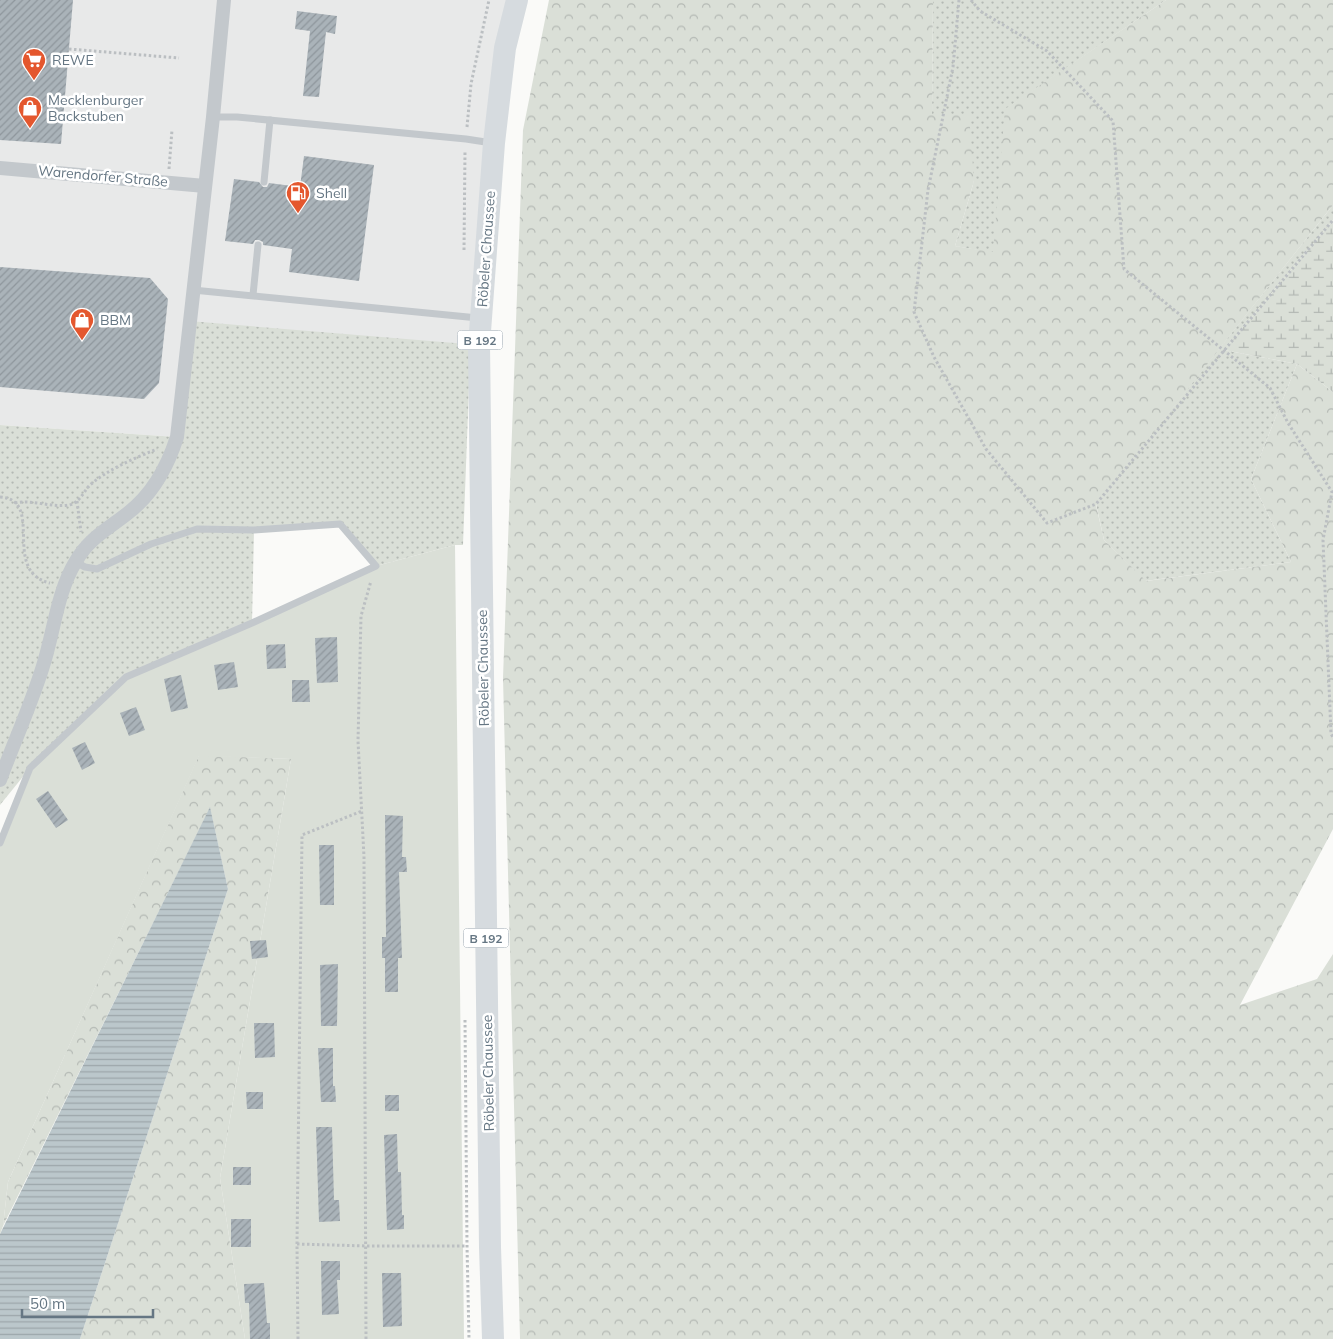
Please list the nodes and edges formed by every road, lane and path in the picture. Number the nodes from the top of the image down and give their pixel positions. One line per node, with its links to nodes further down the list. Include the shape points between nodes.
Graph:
1 (224, 0): 7 (street)
2 (517, 0): 10 (main road, Röbeler Chaussee / B 192, via 506,48)
3 (959, 0): 20 (path, via 953,67 928,190 914,312 934,357 986,449 1047,523 1096,504)
4 (971, 0): 20 (path, via 980,11 1047,51 1113,121 1124,269)
5 (69, 49): 6 (path)
6 (179, 58)
7 (213, 117): 8 (lane); 14 (street)
8 (270, 120): 10 (lane); 13 (lane)
9 (172, 130): 12 (path)
10 (494, 143): 19 (main road, Röbeler Chaussee / B 192)
11 (0, 168): 12 (street, Warendorfer Straße)
12 (168, 182): 14 (street, Warendorfer Straße)
13 (264, 182)
14 (205, 186): 17 (street)
15 (1333, 220): 20 (path)
16 (258, 245): 18 (lane)
17 (193, 290): 18 (lane); 21 (street)
18 (252, 295): 19 (lane)
19 (480, 318): 35 (main road, Röbeler Chaussee / B 192)
20 (1224, 350): 29 (path, via 1270,388 1332,492 1323,540 1330,734)
21 (174, 446): 23 (path, via 157,449 124,463 90,486); 25 (street, via 168,463 149,492 130,512)
22 (0, 497): 24 (path, via 8,497)
23 (77, 500): 24 (path, via 70,505); 25 (path, via 80,529)
24 (15, 503): 28 (path, via 22,524 20,548 23,563 31,575 42,581)
25 (86, 546): 26 (street)
26 (75, 562): 27 (lane, via 98,569 150,544 197,529 254,530 340,524); 28 (street)
27 (376, 566): 31 (path, via 362,616 358,741); 32 (lane, via 126,677 30,768)
28 (65, 584): 30 (street, via 43,667)
29 (1333, 737)
30 (0, 780)
31 (362, 810): 33 (path, via 302,835); 34 (path)
32 (0, 843)
33 (297, 1244): 34 (path); 36 (path)
34 (367, 1246): 35 (path); 37 (path)
35 (490, 1247): 38 (main road, Röbeler Chaussee / B 192)
36 (298, 1339)
37 (366, 1339)
38 (493, 1339)

